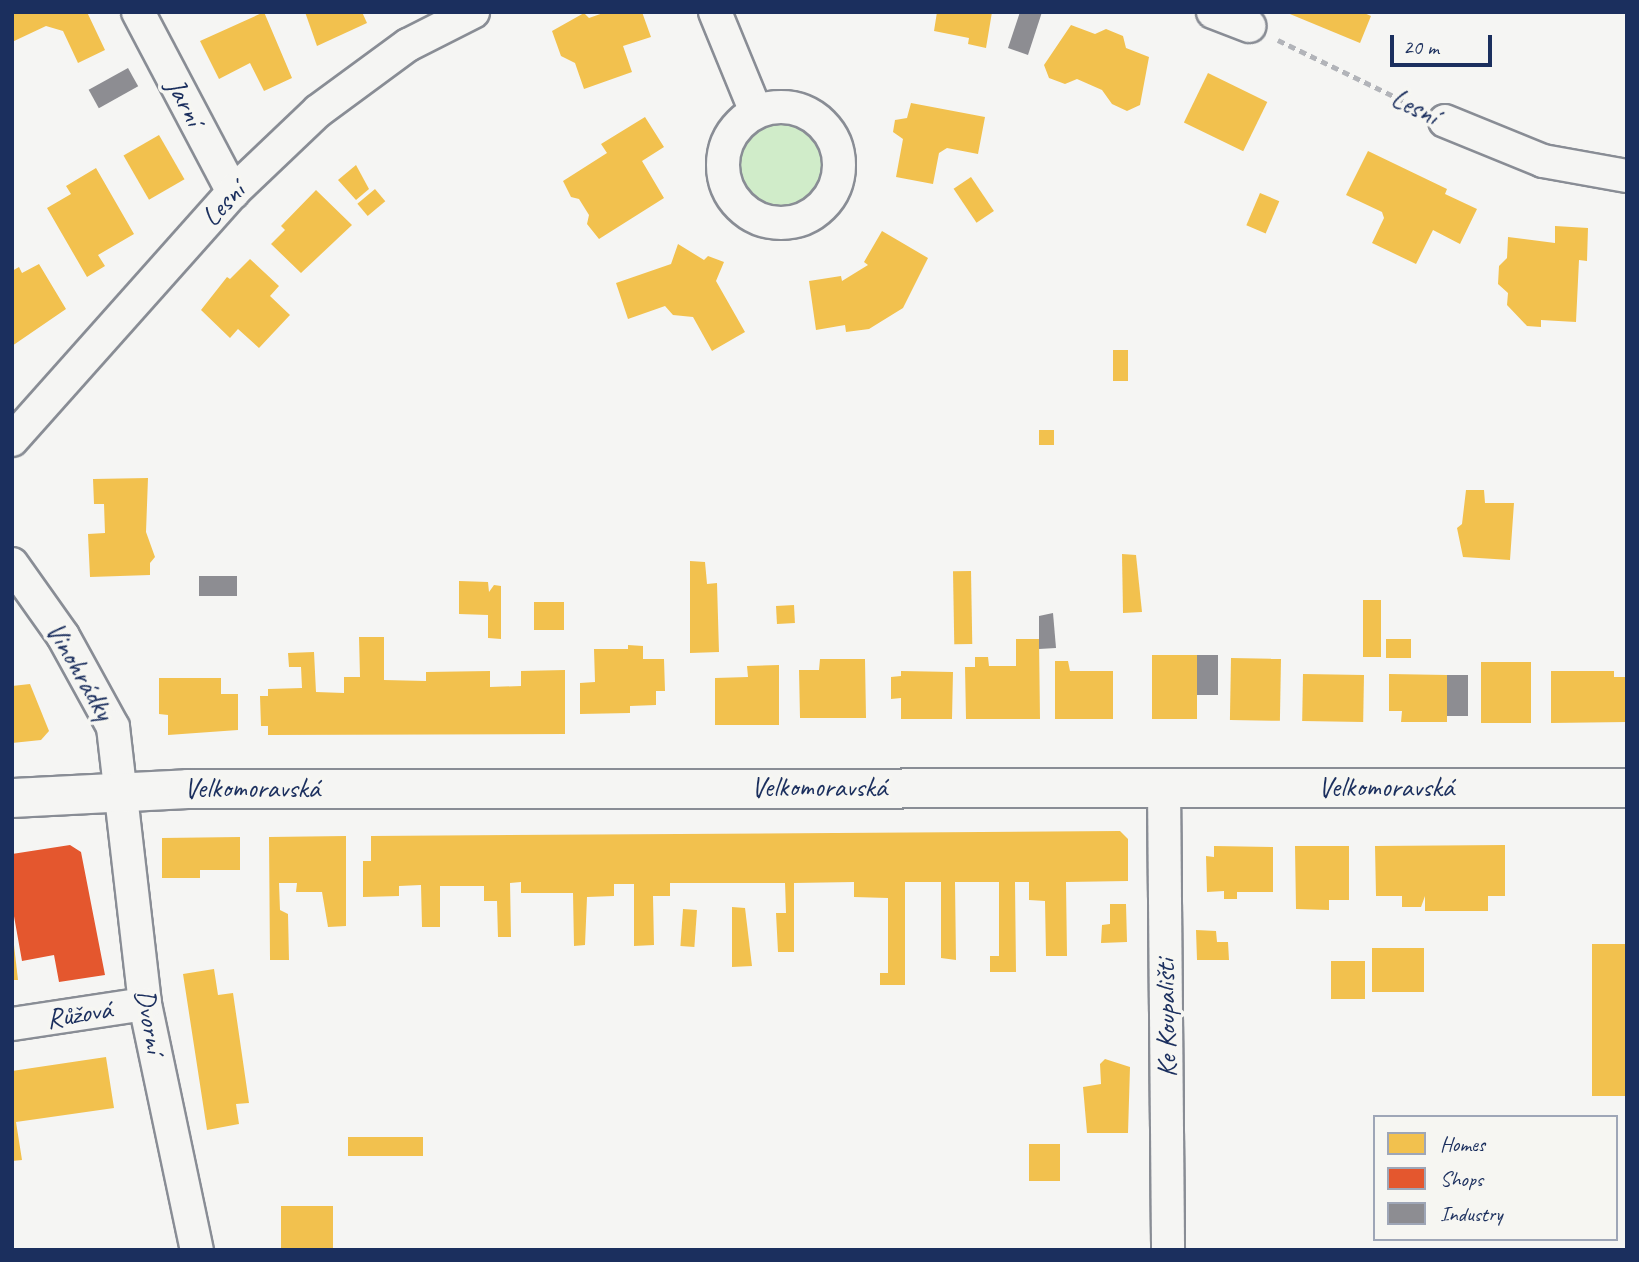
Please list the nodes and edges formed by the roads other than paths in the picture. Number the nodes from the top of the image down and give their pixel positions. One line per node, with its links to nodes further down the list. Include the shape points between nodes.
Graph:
1 (138, 12): 9 (street, Jarní)
2 (473, 12): 9 (street, Lesní, via 408,45 318,111)
3 (715, 12): 6 (street)
4 (1213, 12): 5 (street)
5 (1249, 26)
6 (756, 112)
7 (1445, 121): 8 (street, Lesní, via 1543,161)
8 (1627, 176)
9 (233, 192): 10 (street, Lesní)
10 (12, 440)
11 (12, 564): 14 (street, Vinohrádky, via 62,636 113,727)
12 (1164, 786): 13 (street, Velkomoravská); 14 (street, Velkomoravská); 19 (street, Ke Koupališti)
13 (1627, 788)
14 (118, 789): 15 (street, Velkomoravská); 16 (street, Dvorní)
15 (12, 797)
16 (145, 1004): 17 (street, Růžová); 18 (street, Dvorní)
17 (12, 1024)
18 (197, 1250)
19 (1168, 1250)

